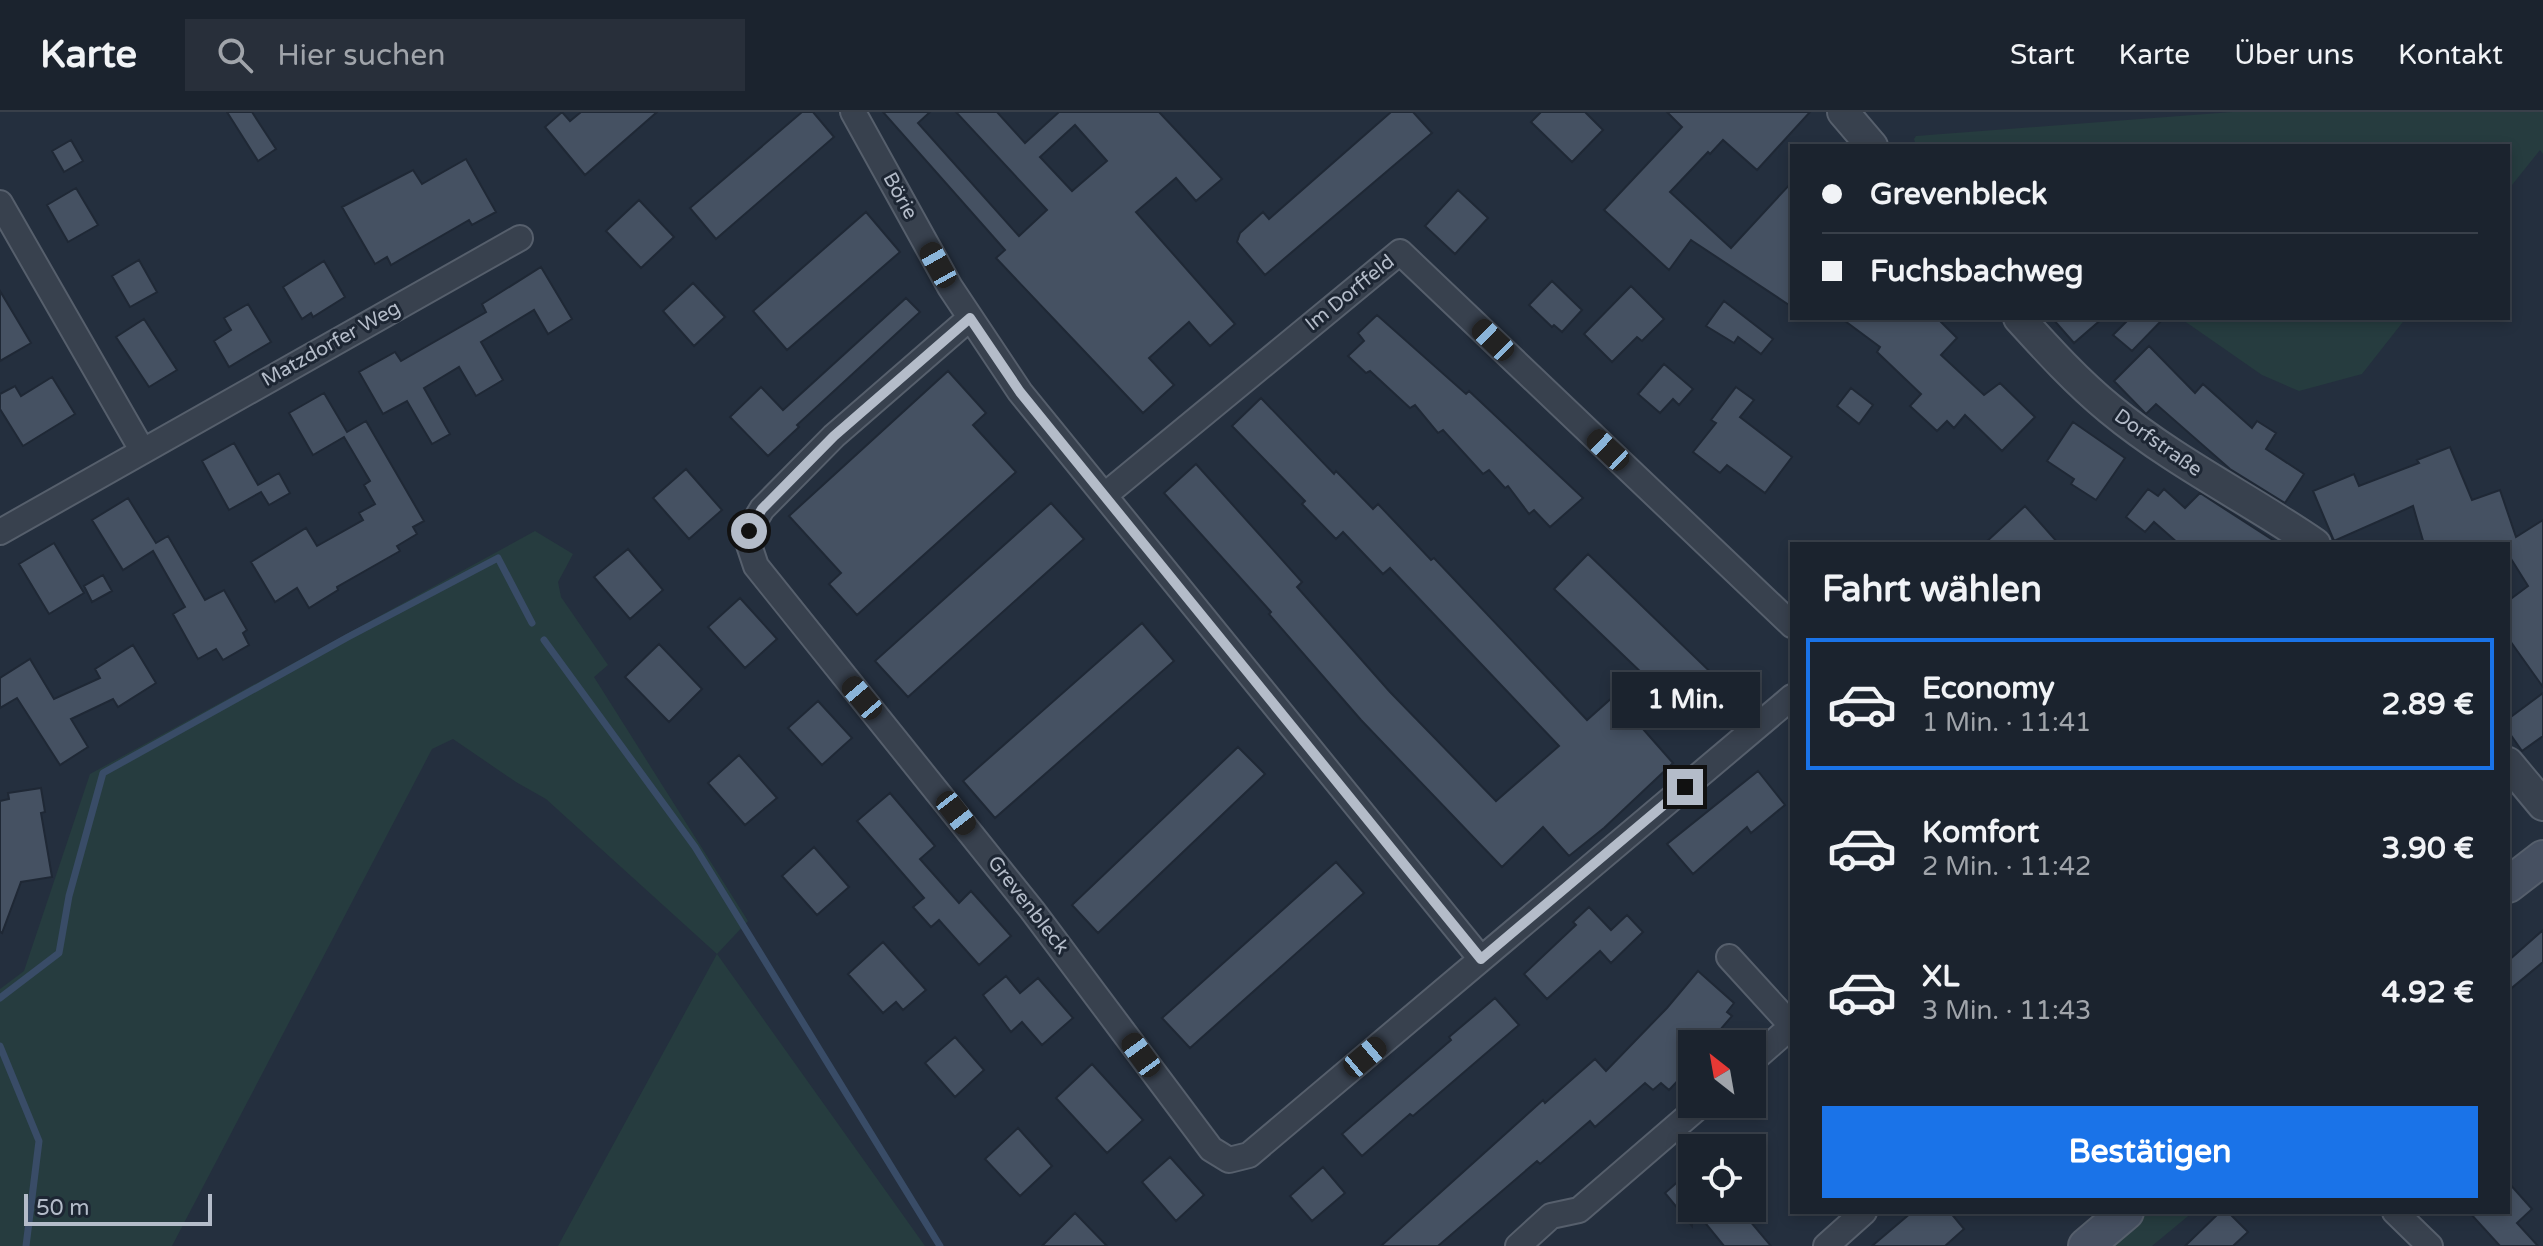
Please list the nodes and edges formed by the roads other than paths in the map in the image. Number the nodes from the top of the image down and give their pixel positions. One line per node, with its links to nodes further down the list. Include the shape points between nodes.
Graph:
1 (853, 112): 6 (street, Börie)
2 (1843, 112): 3 (street)
3 (1870, 144)
4 (0, 203): 8 (street)
5 (520, 238): 8 (street, Matzdorfer Weg)
6 (970, 318): 9 (street, Börie, via 1020,392); 19 (street, Grevenbleck, via 834,436 762,509 749,531 749,545 756,566 1032,910 1211,1149 1229,1160 1249,1155)
7 (2021, 320): 11 (street, Dorfstraße, via 2111,410)
8 (142, 450): 10 (street, Matzdorfer Weg)
9 (1105, 495): 12 (street, Im Dorffeld, via 1400,252); 19 (street, Börie)
10 (0, 532)
11 (2312, 542)
12 (1790, 623)
13 (1790, 699): 19 (street)
14 (2510, 765): 15 (street)
15 (2543, 805)
16 (2543, 858): 17 (main road)
17 (2510, 883)
18 (1729, 957): 20 (street)
19 (1481, 959)
20 (1790, 1024)
21 (1790, 1028): 22 (street)
22 (1766, 1049)
23 (1686, 1118): 27 (street, via 1579,1210 1551,1216)
24 (1862, 1214): 28 (street)
25 (2124, 1214): 29 (main road)
26 (2397, 1214): 30 (street)
27 (1518, 1246)
28 (1826, 1246)
29 (2086, 1246)
30 (2430, 1246)

